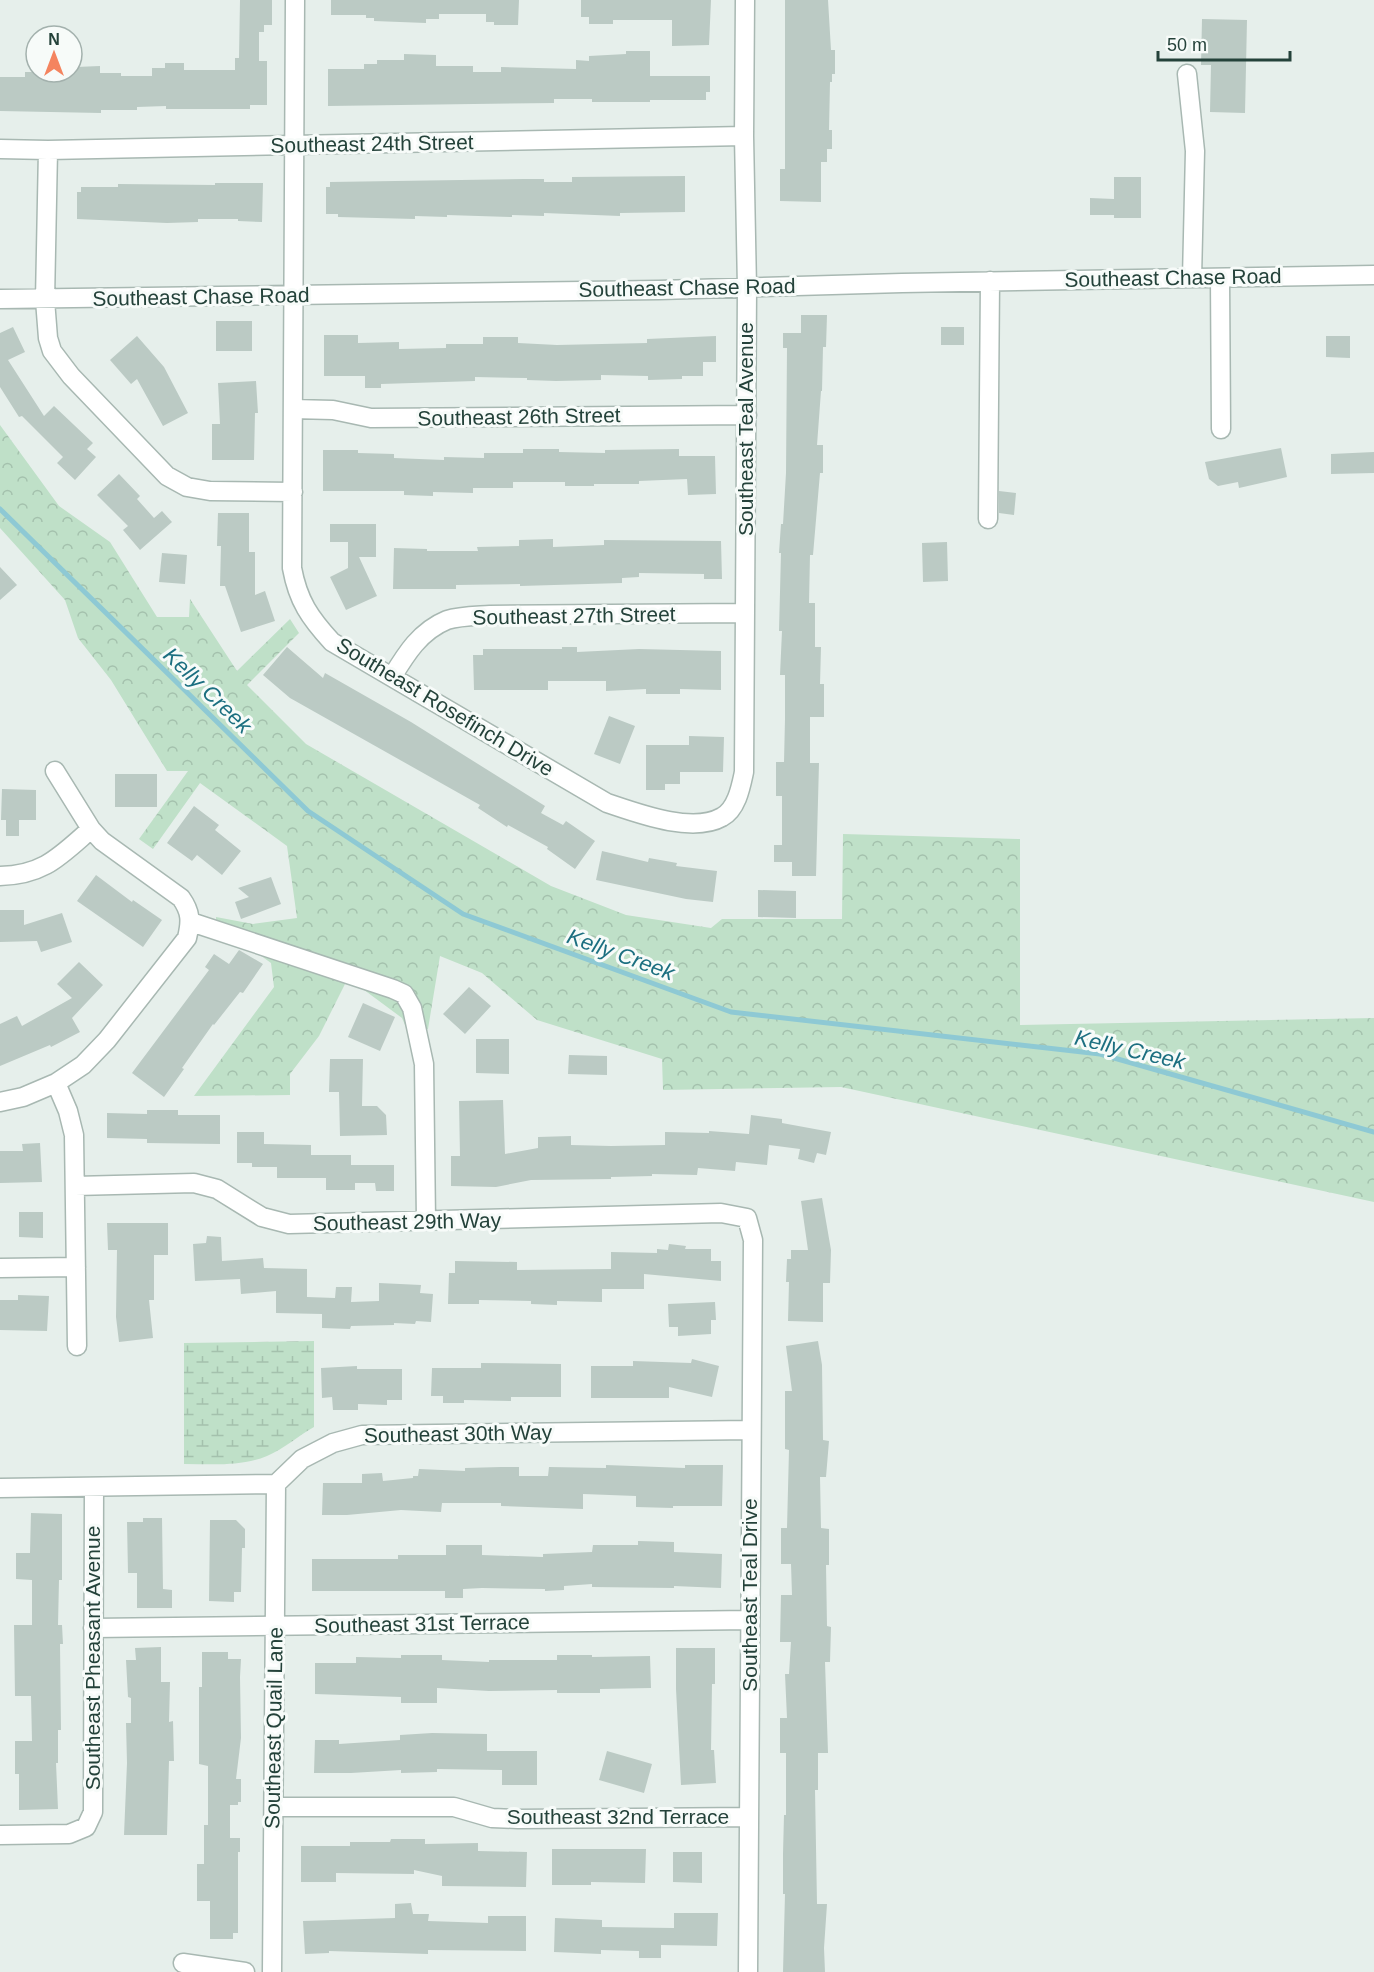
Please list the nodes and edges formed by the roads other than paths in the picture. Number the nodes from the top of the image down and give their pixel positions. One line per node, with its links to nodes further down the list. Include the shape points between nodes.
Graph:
1 (295, 0): 5 (street, Southeast Rosefinch Drive)
2 (745, 0): 4 (street, Southeast Teal Avenue)
3 (1187, 74): 9 (street, via 1195,151)
4 (744, 136): 5 (street, Southeast 24th Street); 12 (street, Southeast Teal Avenue)
5 (295, 145): 7 (street, Southeast 24th Street); 13 (street, Southeast Rosefinch Drive)
6 (0, 149): 7 (street, Southeast 24th Street)
7 (48, 150): 15 (street)
8 (1374, 275): 10 (street, Southeast Chase Road)
9 (1192, 278): 10 (street, Southeast Chase Road); 11 (street, Southeast Chase Road)
10 (1220, 278): 18 (street)
11 (990, 281): 12 (street, Southeast Chase Road); 20 (street)
12 (747, 288): 13 (street, Southeast Chase Road); 17 (street, Southeast Teal Avenue)
13 (293, 296): 15 (street, Southeast Chase Road); 16 (street, Southeast Rosefinch Drive)
14 (0, 299): 15 (street, Southeast Chase Road)
15 (45, 300): 19 (street, via 48,338 59,362 166,476 187,487 210,491)
16 (293, 410): 17 (street, Southeast 26th Street, via 333,410 371,418); 19 (street, Southeast Rosefinch Drive)
17 (747, 415): 21 (street, Southeast Teal Avenue)
18 (1221, 429)
19 (293, 492): 22 (street, Southeast Rosefinch Drive, via 292,568 310,619 332,642)
20 (988, 519)
21 (745, 613): 22 (street, Southeast 27th Street, via 490,615 448,620 413,645); 24 (street, Southeast Teal Avenue, via 744,771 738,798)
22 (392, 677): 24 (street, Southeast Rosefinch Drive, via 607,803 649,817 681,822 705,823)
23 (55, 771): 25 (street)
24 (724, 817)
25 (91, 829): 26 (street, via 52,863); 27 (street, via 181,898 189,910)
26 (0, 876)
27 (190, 922): 28 (street, via 187,938 108,1041); 32 (street, via 404,994 412,1008 424,1064)
28 (56, 1083): 29 (street); 30 (street, via 74,1135)
29 (0, 1102)
30 (75, 1186): 32 (street, Southeast 29th Way, via 194,1183 217,1189 262,1217 289,1224); 33 (street)
31 (747, 1218): 32 (street, Southeast 29th Way, via 721,1213); 36 (street, Southeast Teal Drive, via 753,1240)
32 (426, 1221)
33 (76, 1267): 34 (street); 35 (street)
34 (0, 1268)
35 (77, 1346)
36 (751, 1430): 37 (street, Southeast 30th Way, via 362,1435 333,1443 302,1459); 40 (street, Southeast Teal Drive)
37 (276, 1484): 38 (street); 41 (street, Southeast Quail Lane)
38 (94, 1487): 39 (street); 42 (street, Southeast Pheasant Avenue)
39 (0, 1488)
40 (750, 1620): 41 (street, Southeast 31st Terrace); 44 (street, Southeast Teal Drive)
41 (275, 1625): 42 (street, Southeast 31st Terrace); 43 (street, Southeast Quail Lane)
42 (93, 1628): 45 (street, Southeast Pheasant Avenue, via 93,1812 86,1827 69,1834)
43 (274, 1808): 44 (street, Southeast 32nd Terrace, via 445,1806 492,1818 518,1819); 48 (street, Southeast Quail Lane)
44 (749, 1817): 49 (street, Southeast Teal Drive)
45 (0, 1834)
46 (183, 1963): 47 (street)
47 (245, 1972)
48 (272, 1972)
49 (748, 1972)

